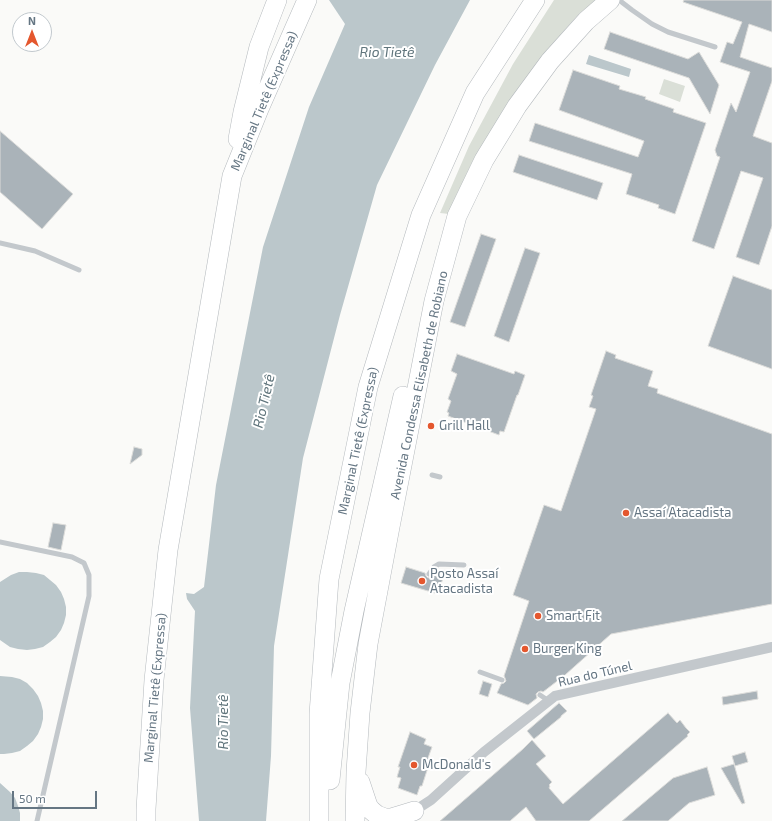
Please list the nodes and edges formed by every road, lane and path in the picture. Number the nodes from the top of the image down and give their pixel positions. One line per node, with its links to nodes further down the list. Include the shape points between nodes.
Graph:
1 (277, 0): 7 (highway, via 260,47 242,112)
2 (307, 0): 7 (highway, Marginal Tietê (Expressa))
3 (535, 0): 23 (highway, Marginal Tietê (Expressa), via 475,93 421,216 368,387 329,579 319,714)
4 (610, 0): 8 (highway, Avenida Condessa Elisabeth de Robiano, via 586,21 550,61 517,106 484,160)
5 (619, 0): 6 (lane, via 657,27)
6 (715, 47)
7 (232, 176): 22 (highway, Marginal Tietê (Expressa), via 168,550 154,680)
8 (457, 216): 19 (highway, Avenida Condessa Elisabeth de Robiano, via 434,301 370,636 360,713); 24 (highway, via 444,242 428,290 354,611 340,682)
9 (0, 243): 10 (lane, via 35,251)
10 (79, 270)
11 (432, 475): 12 (lane)
12 (440, 477)
13 (0, 542): 21 (lane, via 72,557 84,564 89,576 89,596)
14 (464, 565): 15 (lane, via 439,564)
15 (429, 574)
16 (772, 647): 20 (street, Rua do Túnel, via 544,698 431,800)
17 (480, 672): 18 (lane)
18 (502, 680)
19 (356, 772): 20 (highway, via 368,806 377,815 391,818); 25 (highway, Avenida Condessa Elisabeth de Robiano)
20 (414, 811): 26 (highway)
21 (37, 821)
22 (146, 821)
23 (319, 821)
24 (325, 821)
25 (355, 821)
26 (398, 821)

